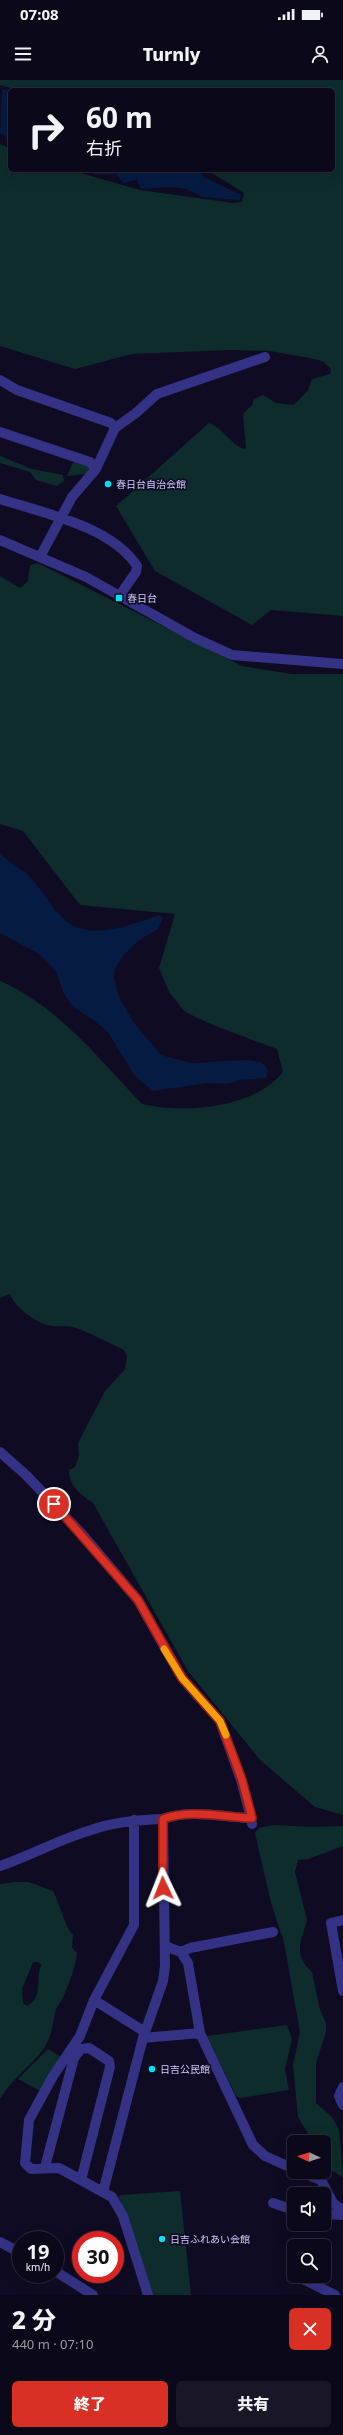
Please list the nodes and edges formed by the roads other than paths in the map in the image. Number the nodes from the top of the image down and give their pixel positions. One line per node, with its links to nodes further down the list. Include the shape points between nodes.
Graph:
1 (264, 357): 3 (street, via 157,394)
2 (0, 380): 3 (street, via 17,390 110,423)
3 (115, 428): 5 (street)
4 (0, 432): 5 (street, via 90,462)
5 (96, 469): 7 (street, via 78,488)
6 (0, 499): 7 (street)
7 (60, 518): 9 (street); 10 (street, via 88,529 119,546 134,562 136,572)
8 (0, 540): 9 (street)
9 (40, 557): 10 (street)
10 (120, 595): 11 (street, via 195,638 232,655)
11 (343, 664)
12 (0, 1452): 13 (street, via 26,1475 82,1534 138,1600 182,1678 220,1721 242,1780 252,1822 190,1814)
13 (163, 1819): 14 (street); 18 (street)
14 (134, 1820): 15 (street, via 87,1831); 22 (street, via 134,1925)
15 (0, 1866)
16 (343, 1920): 19 (street, via 331,1923)
17 (273, 1932): 20 (street, via 190,1948)
18 (165, 1946): 20 (street); 24 (street, via 163,1981)
19 (339, 1948): 21 (street)
20 (182, 1952): 23 (street, via 188,1963)
21 (343, 1991)
22 (94, 2000): 24 (street); 28 (street, via 80,2036 53,2076 28,2124 26,2166 31,2169)
23 (200, 2033): 24 (street); 27 (street, via 253,2145 265,2156)
24 (144, 2035): 31 (street)
25 (343, 2087): 26 (street, via 339,2096)
26 (343, 2106)
27 (287, 2166)
28 (45, 2167): 30 (street, via 58,2168); 30 (street, via 74,2058 81,2049 89,2048 109,2061 110,2067)
29 (318, 2179): 34 (street, via 333,2203)
30 (81, 2180): 31 (street)
31 (103, 2192): 42 (street, via 112,2197 122,2216)
32 (273, 2203): 33 (street)
33 (287, 2208)
34 (343, 2210)
35 (331, 2214): 36 (street)
36 (343, 2215)
37 (0, 2242): 38 (street)
38 (12, 2248)
39 (64, 2277): 41 (street)
40 (311, 2283): 43 (street)
41 (93, 2295)
42 (148, 2295)
43 (335, 2295)

